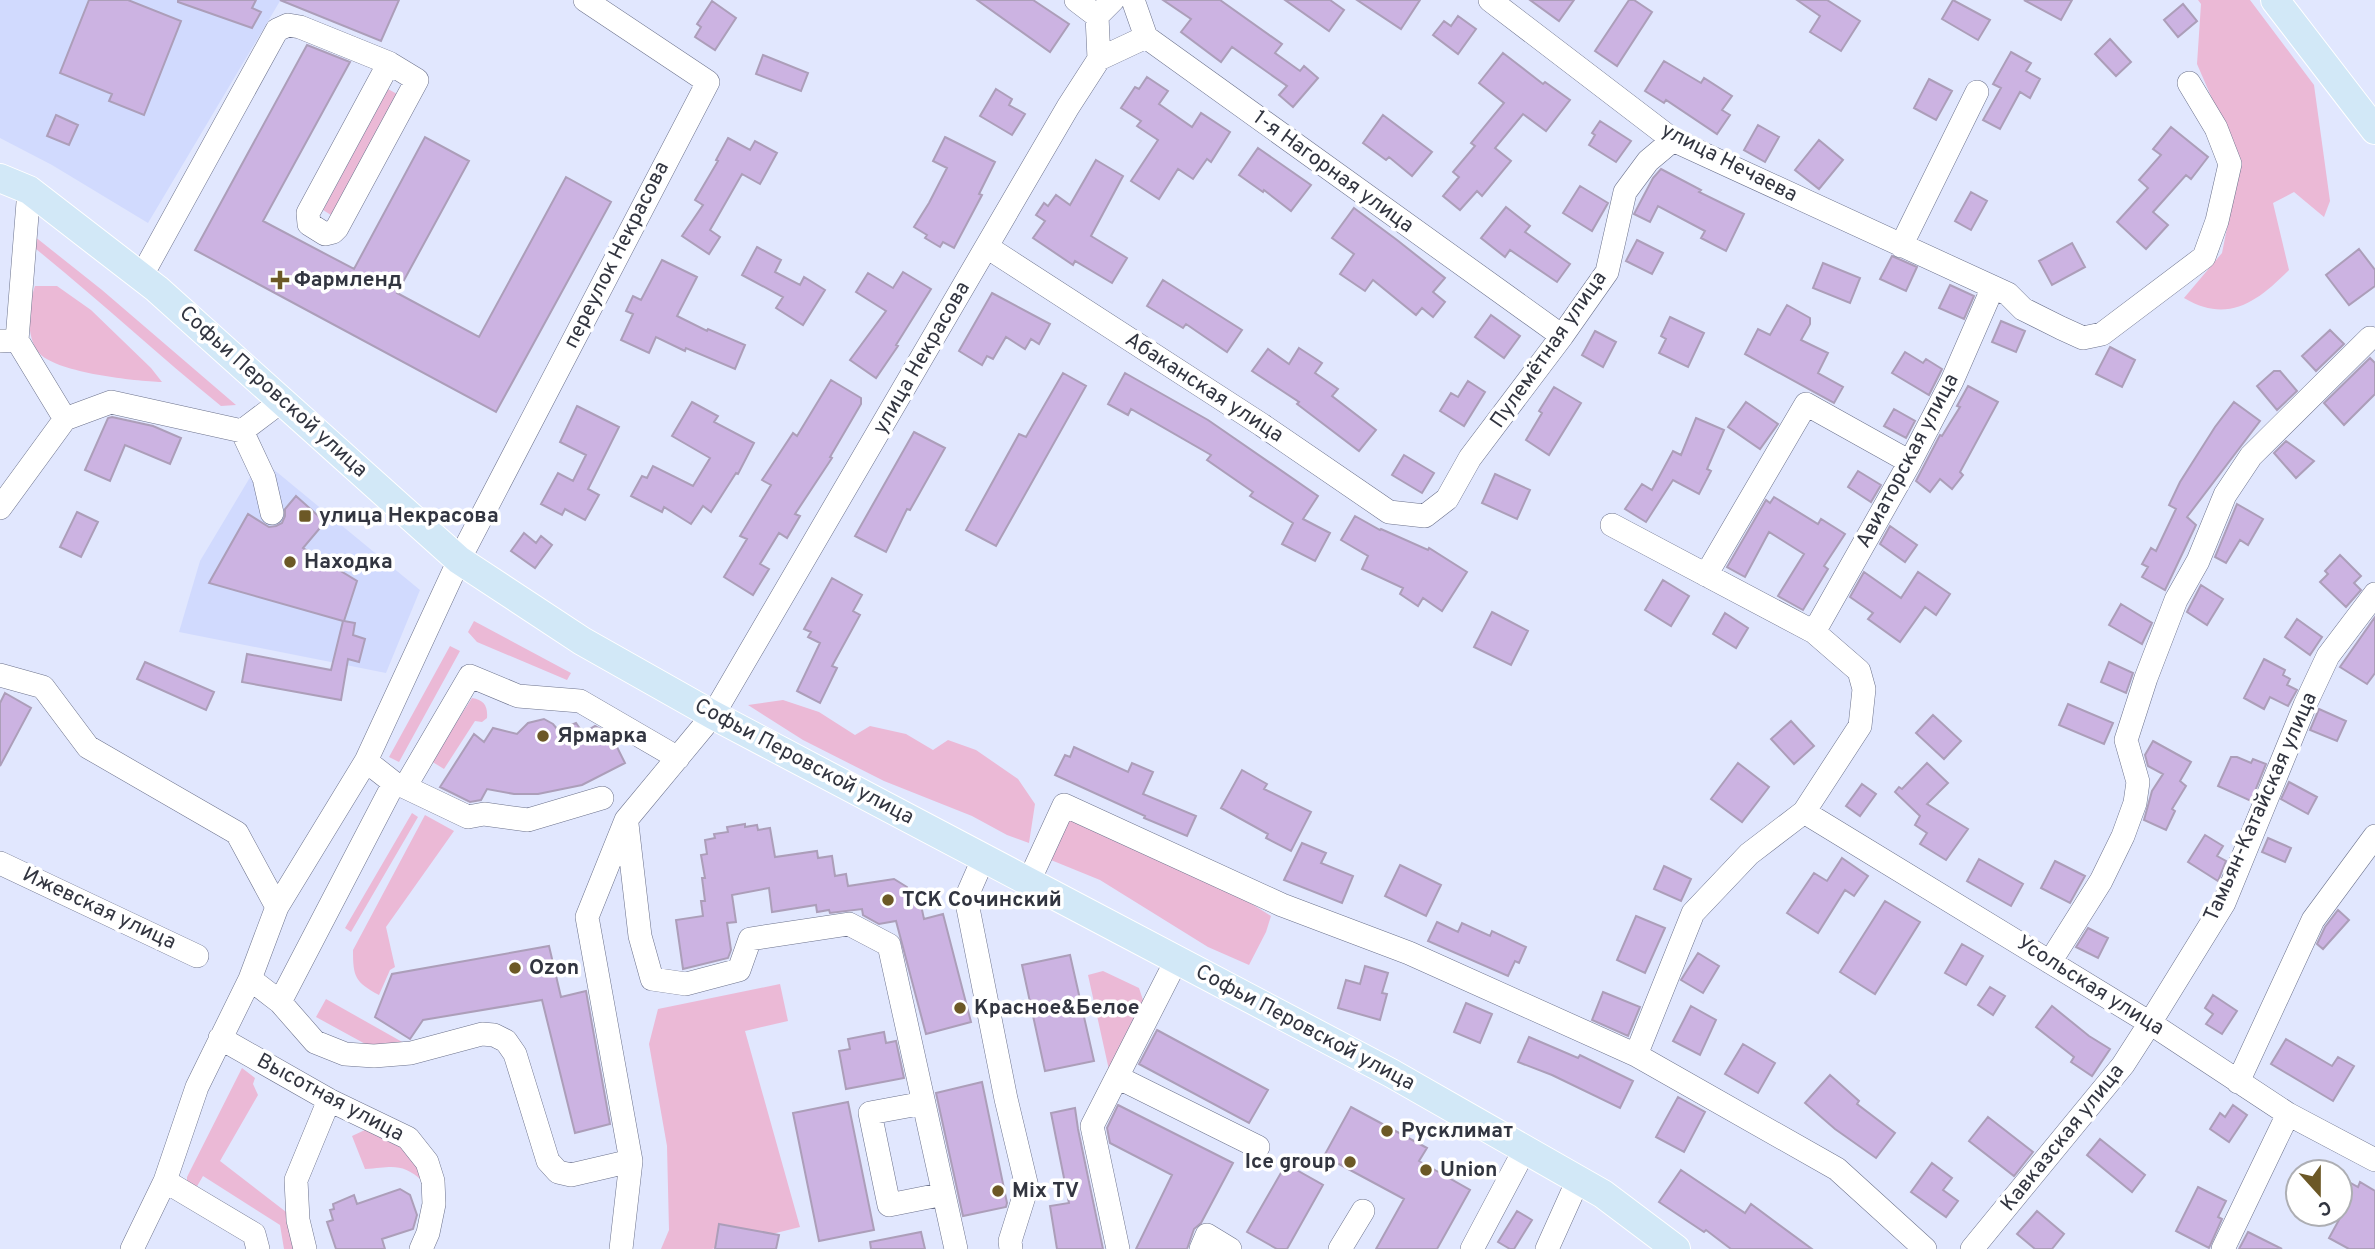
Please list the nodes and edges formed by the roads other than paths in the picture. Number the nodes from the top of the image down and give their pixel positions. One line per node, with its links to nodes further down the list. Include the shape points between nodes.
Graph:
1 (585, 0): 31 (street, переулок Некрасова, via 708,82)
2 (1076, 0): 6 (street)
3 (1133, 0): 7 (street)
4 (1490, 0): 13 (street, улица Нечаева)
5 (2275, 0): 12 (main road)
6 (1105, 8): 8 (street)
7 (1146, 37): 8 (street); 20 (street, 1-я Нагорная улица)
8 (1099, 59): 17 (street, улица Некрасова)
9 (389, 63): 9 (street, via 417,80 337,228 325,234 309,224 308,213); 18 (street, via 300,27 288,25 274,32)
10 (2189, 83): 19 (street, улица Нечаева, via 2216,128 2230,164 2204,257 2102,334 2083,338 2023,309 2008,293)
11 (1977, 92): 16 (street)
12 (2375, 130)
13 (1673, 140): 16 (street, улица Нечаева); 20 (street, Пулемётная улица, via 1648,161 1625,192 1607,272)
14 (0, 178): 15 (main road, Софьи Перовской улица)
15 (29, 190): 18 (main road, Софьи Перовской улица); 22 (street)
16 (1901, 246): 19 (street, улица Нечаева)
17 (987, 247): 29 (street, Абаканская улица, via 1389,512); 36 (street, улица Некрасова)
18 (141, 276): 23 (main road, Софьи Перовской улица)
19 (1993, 287): 26 (street, Авиаторская улица)
20 (1562, 336): 29 (street, Пулемётная улица, via 1470,458 1447,499)
21 (2370, 338): 50 (street, via 2251,456 2225,495 2176,600 2126,740 2138,782 2123,836 2101,881)
22 (9, 341): 24 (street)
23 (283, 400): 25 (street); 31 (main road, Софьи Перовской улица)
24 (65, 419): 25 (street, via 111,402); 27 (street)
25 (242, 431): 28 (street, via 264,478)
26 (1910, 463): 32 (street, via 1806,404); 34 (street, Авиаторская улица)
27 (0, 508)
28 (272, 513)
29 (1426, 516)
30 (1612, 525): 32 (street)
31 (459, 560): 36 (main road, Софьи Перовской улица, via 582,641); 38 (street)
32 (1706, 575): 34 (street)
33 (2375, 594): 53 (street, Тамьян-Катайская улица, via 2328,656 2224,903)
34 (1814, 632): 41 (street, via 1859,671 1864,689 1860,726)
35 (0, 676): 47 (street, via 43,687 88,747 236,832)
36 (713, 715): 37 (street, улица Некрасова); 44 (main road, Софьи Перовской улица)
37 (678, 758): 39 (street, via 580,701 518,696 470,676); 42 (street, улица Некрасова)
38 (366, 761): 39 (street); 47 (street)
39 (400, 785): 40 (street, via 468,817 484,814 528,820); 52 (street)
40 (603, 798)
41 (1804, 812): 50 (street, Усольская улица); 55 (street, via 1749,854 1693,913)
42 (626, 821): 59 (street, via 640,936 652,979 686,984 740,970 750,939 849,924 889,945); 64 (street, улица Некрасова, via 586,916)
43 (2375, 836): 57 (street, via 2313,920)
44 (984, 857): 46 (main road, Софьи Перовской улица); 75 (street, via 966,898 1027,1187)
45 (0, 863): 48 (street, Ижевская улица)
46 (1029, 881): 49 (main road, Софьи Перовской улица); 55 (street, via 1064,806 1282,905 1409,953)
47 (277, 907): 51 (street)
48 (197, 956)
49 (1177, 959): 56 (street); 62 (main road, Софьи Перовской улица)
50 (2050, 962): 53 (street, Усольская улица)
51 (250, 979): 52 (street); 54 (street)
52 (280, 1002): 64 (street, via 315,1042 345,1055 411,1053 482,1034 494,1035 506,1041 515,1054 548,1161 558,1172 571,1175)
53 (2150, 1023): 57 (street, Усольская улица); 84 (street, Кавказская улица, via 2123,1065)
54 (220, 1038): 58 (street, Высотная улица); 66 (street, via 197,1087)
55 (1636, 1055): 83 (street, via 1837,1169)
56 (1117, 1077): 61 (street); 76 (street, via 1092,1126)
57 (2238, 1082): 60 (street, Усольская улица)
58 (329, 1100): 71 (street, via 296,1180); 72 (street, Высотная улица, via 408,1138 427,1162 435,1204)
59 (924, 1103): 67 (street); 67 (street, via 870,1113 889,1205)
60 (2288, 1114): 63 (street, Усольская улица); 85 (street)
61 (1258, 1147)
62 (1525, 1149): 65 (main road, Софьи Перовской улица); 80 (street)
63 (2375, 1160)
64 (631, 1161): 73 (street, улица Некрасова)
65 (1578, 1180): 81 (street); 82 (main road, Софьи Перовской улица)
66 (165, 1181): 69 (street); 70 (street, via 254,1234)
67 (944, 1194): 74 (street)
68 (1363, 1211): 79 (street)
69 (132, 1249)
70 (258, 1249)
71 (305, 1249)
72 (421, 1249)
73 (621, 1249)
74 (956, 1249)
75 (1011, 1249)
76 (1118, 1249)
77 (1201, 1249): 78 (street, via 1207,1235)
78 (1230, 1249)
79 (1340, 1249)
80 (1472, 1249)
81 (1547, 1249)
82 (1676, 1249)
83 (1925, 1249)
84 (1972, 1249)
85 (2223, 1249)

